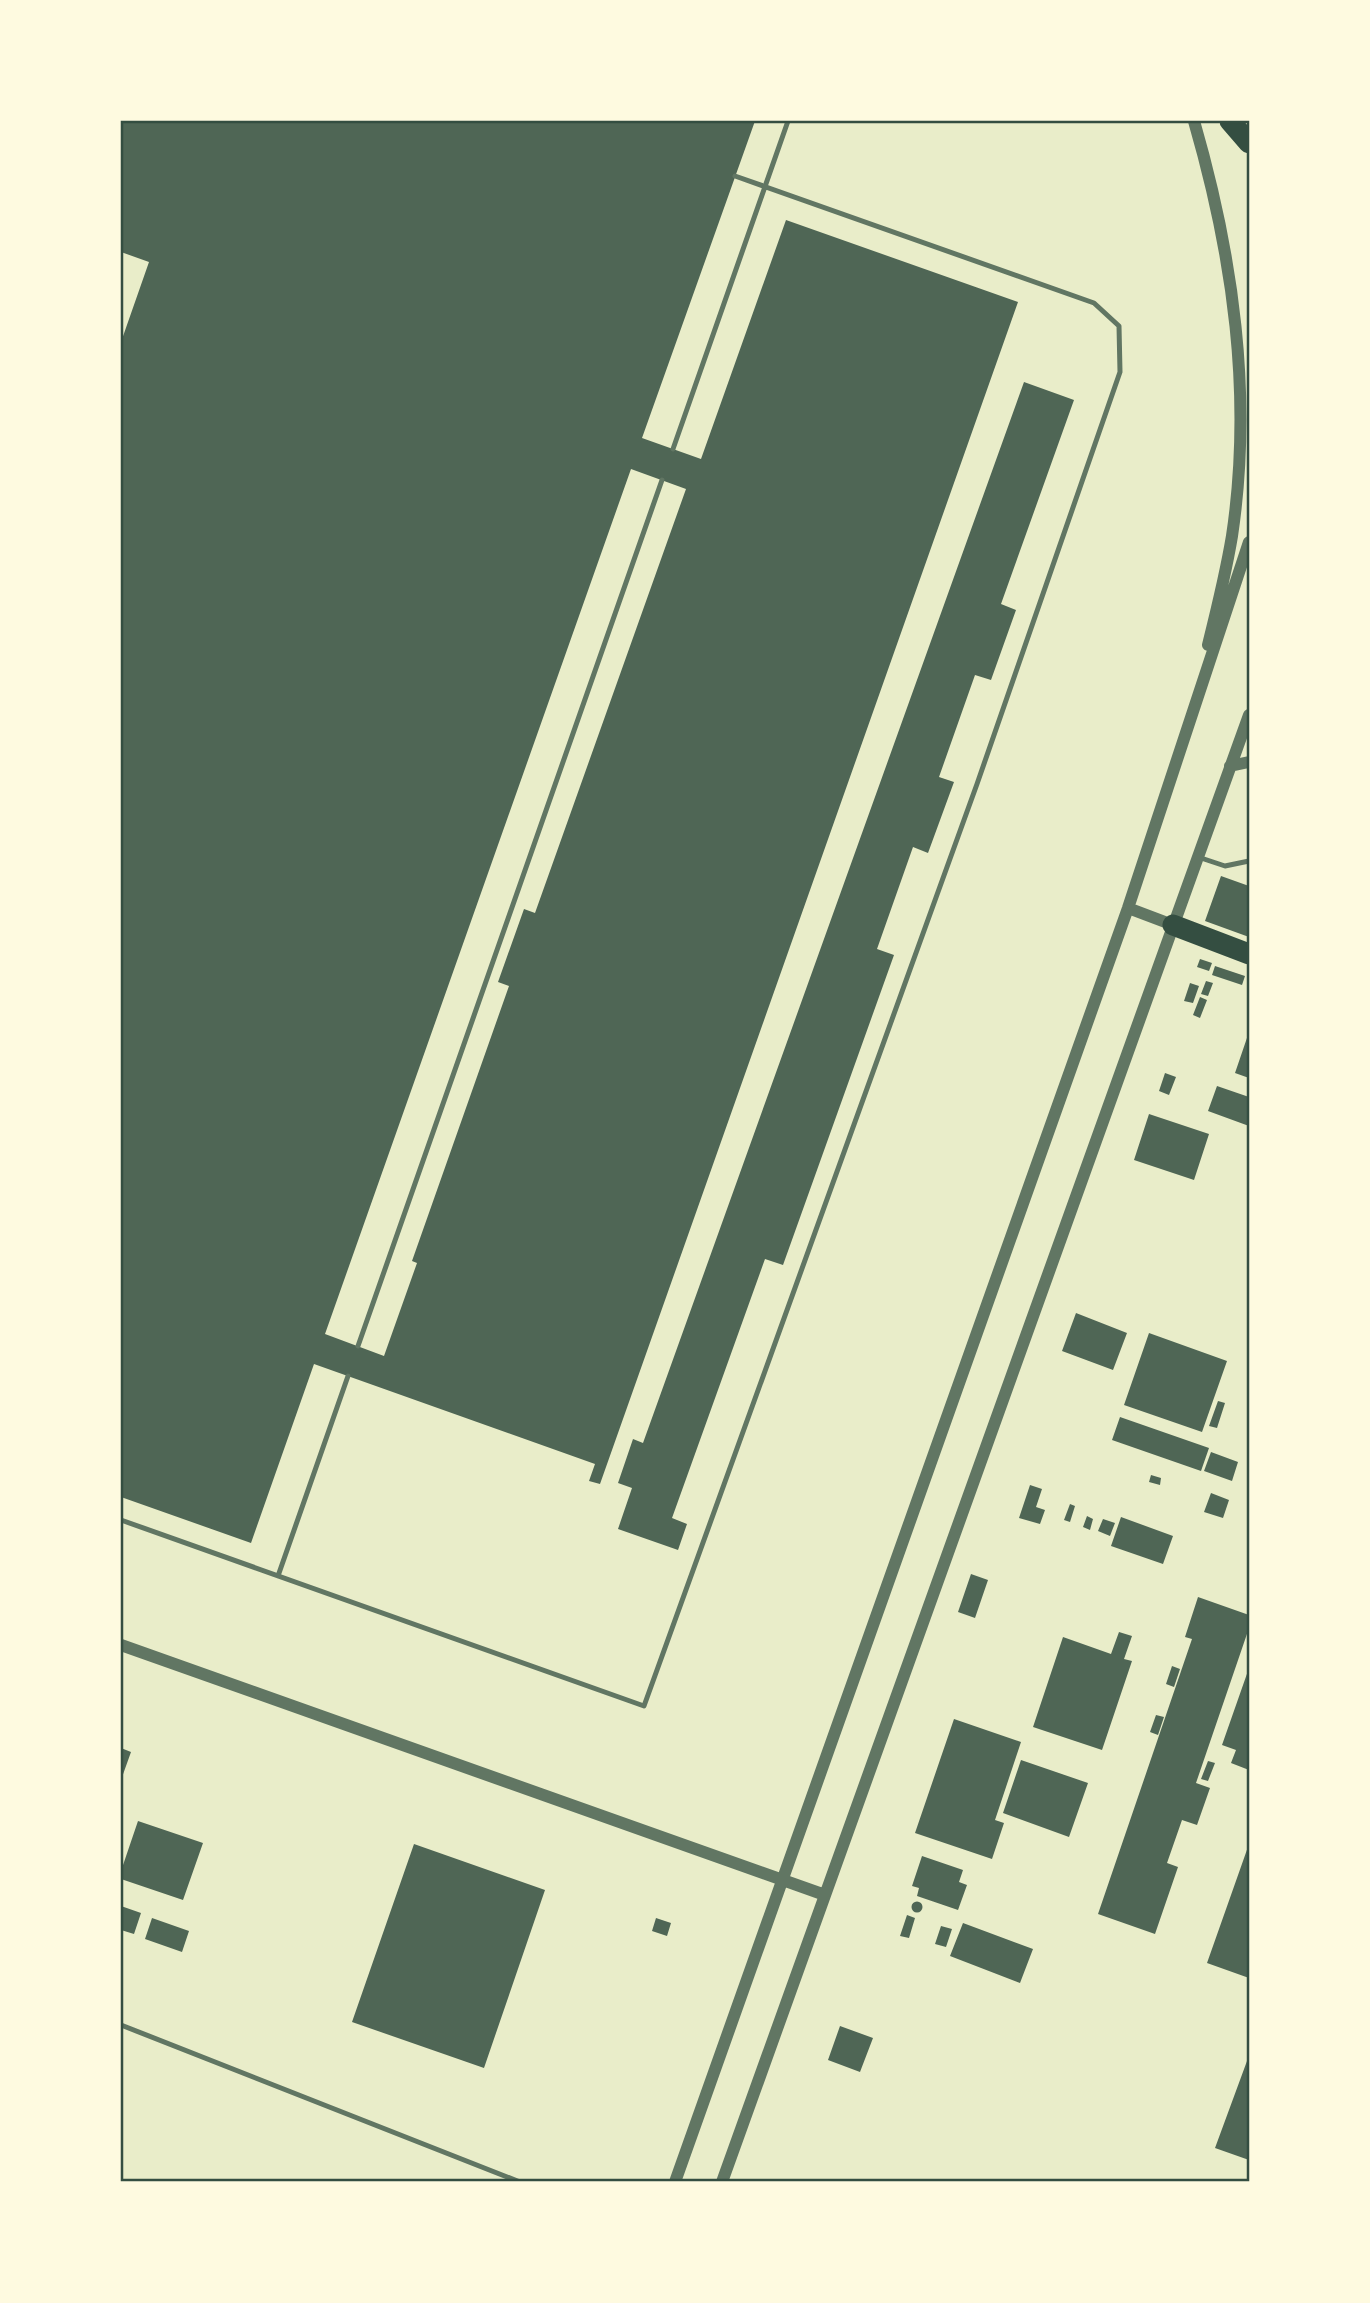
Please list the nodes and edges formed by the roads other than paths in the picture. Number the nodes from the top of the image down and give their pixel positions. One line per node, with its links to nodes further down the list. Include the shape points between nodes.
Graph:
1 (788, 121): 6 (lane)
2 (1194, 121): 11 (street, via 1223,229 1232,283 1239,402 1232,536)
3 (1230, 121): 4 (highway)
4 (1249, 143)
5 (735, 176): 6 (lane)
6 (766, 187): 7 (lane); 22 (lane, via 1094,303 1119,326 1120,372 982,771 644,1706)
7 (673, 449)
8 (662, 480): 19 (lane)
9 (1249, 542): 11 (street)
10 (1249, 715): 13 (street)
11 (1192, 720): 16 (street)
12 (1249, 762): 13 (street)
13 (1230, 766): 14 (street)
14 (1197, 857): 15 (lane, via 1225,866); 17 (street)
15 (1249, 861)
16 (1128, 908): 17 (street); 24 (street)
17 (1173, 925): 18 (highway); 25 (street)
18 (1249, 954)
19 (358, 1346)
20 (348, 1376): 22 (lane)
21 (121, 1520): 22 (lane)
22 (278, 1576)
23 (121, 1645): 24 (street)
24 (783, 1880): 25 (street); 28 (street)
25 (825, 1895): 29 (street)
26 (121, 2025): 27 (lane)
27 (520, 2182)
28 (675, 2182)
29 (722, 2182)

